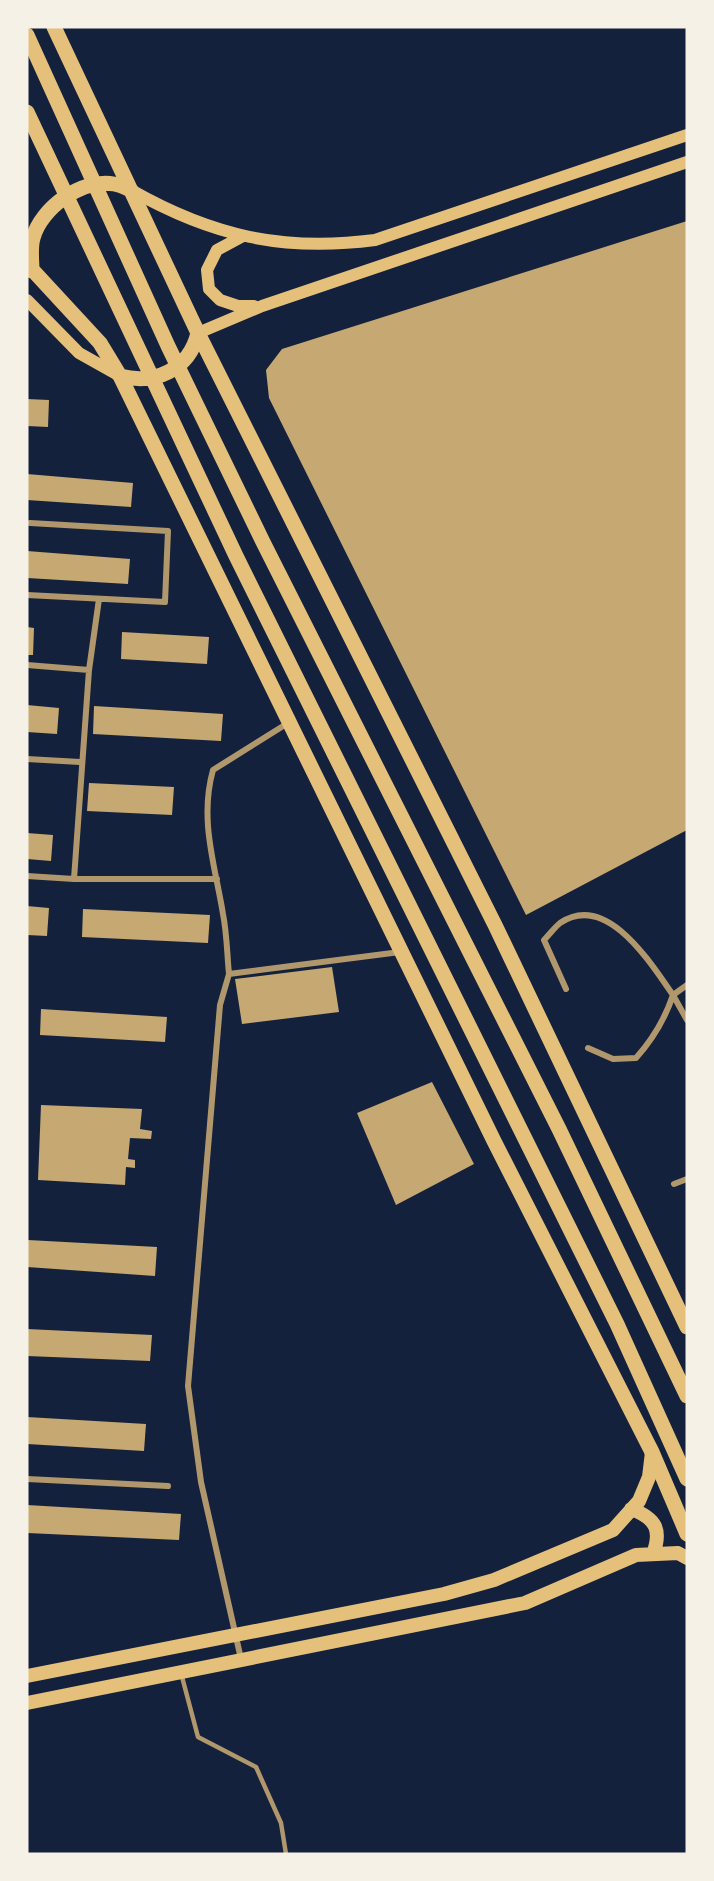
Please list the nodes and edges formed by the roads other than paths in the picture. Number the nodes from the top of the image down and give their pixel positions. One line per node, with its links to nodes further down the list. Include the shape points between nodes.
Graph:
1 (54, 27): 6 (highway)
2 (27, 35): 34 (highway, via 163,335 258,532 559,1129)
3 (27, 112): 37 (highway, via 156,389 601,1293)
4 (687, 135): 7 (main road, via 375,240 302,246)
5 (687, 162): 10 (main road)
6 (132, 190): 7 (main road, via 166,209); 8 (highway, via 112,183 87,187 58,202 41,220 33,239); 11 (highway)
7 (243, 236): 10 (main road, via 217,250 207,270 209,289 220,300 238,306)
8 (29, 267): 12 (highway, via 100,343)
9 (27, 300): 12 (main road, via 80,353)
10 (262, 306): 11 (main road)
11 (198, 333): 12 (highway, via 186,360 167,374 146,380); 33 (highway, via 495,926)
12 (120, 376): 18 (highway)
13 (30, 523): 15 (street, via 168,531 165,602)
14 (27, 595): 15 (street)
15 (99, 599): 17 (street)
16 (27, 665): 17 (street)
17 (89, 670): 20 (street)
18 (288, 723): 23 (street, via 213,770 206,795 210,856); 24 (highway)
19 (27, 759): 20 (street)
20 (81, 762): 22 (street)
21 (27, 876): 22 (street)
22 (74, 879): 23 (street)
23 (217, 879): 25 (street)
24 (400, 952): 25 (street); 35 (highway)
25 (229, 974): 43 (street, via 219,1017 188,1386 201,1482)
26 (687, 985): 28 (street)
27 (566, 989): 28 (street, via 544,940 561,922 586,915 617,927 637,944)
28 (673, 995): 29 (street); 30 (street, via 656,1032 636,1058 613,1059)
29 (687, 1020)
30 (588, 1048)
31 (687, 1179): 32 (street)
32 (674, 1184)
33 (687, 1328)
34 (687, 1396)
35 (652, 1452): 39 (main road, via 649,1477); 40 (highway)
36 (27, 1479): 38 (street)
37 (687, 1479)
38 (168, 1486)
39 (632, 1509): 41 (main road, via 646,1514 656,1526 658,1540); 43 (main road, via 613,1530 494,1580 444,1594)
40 (687, 1534)
41 (653, 1554): 42 (main road, via 678,1553); 44 (main road, via 636,1555 525,1603)
42 (687, 1557)
43 (235, 1635): 44 (street); 46 (main road)
44 (241, 1661): 45 (main road)
45 (181, 1673): 47 (main road); 48 (lane, via 198,1737 256,1767 281,1823)
46 (27, 1676)
47 (27, 1703)
48 (286, 1854)

